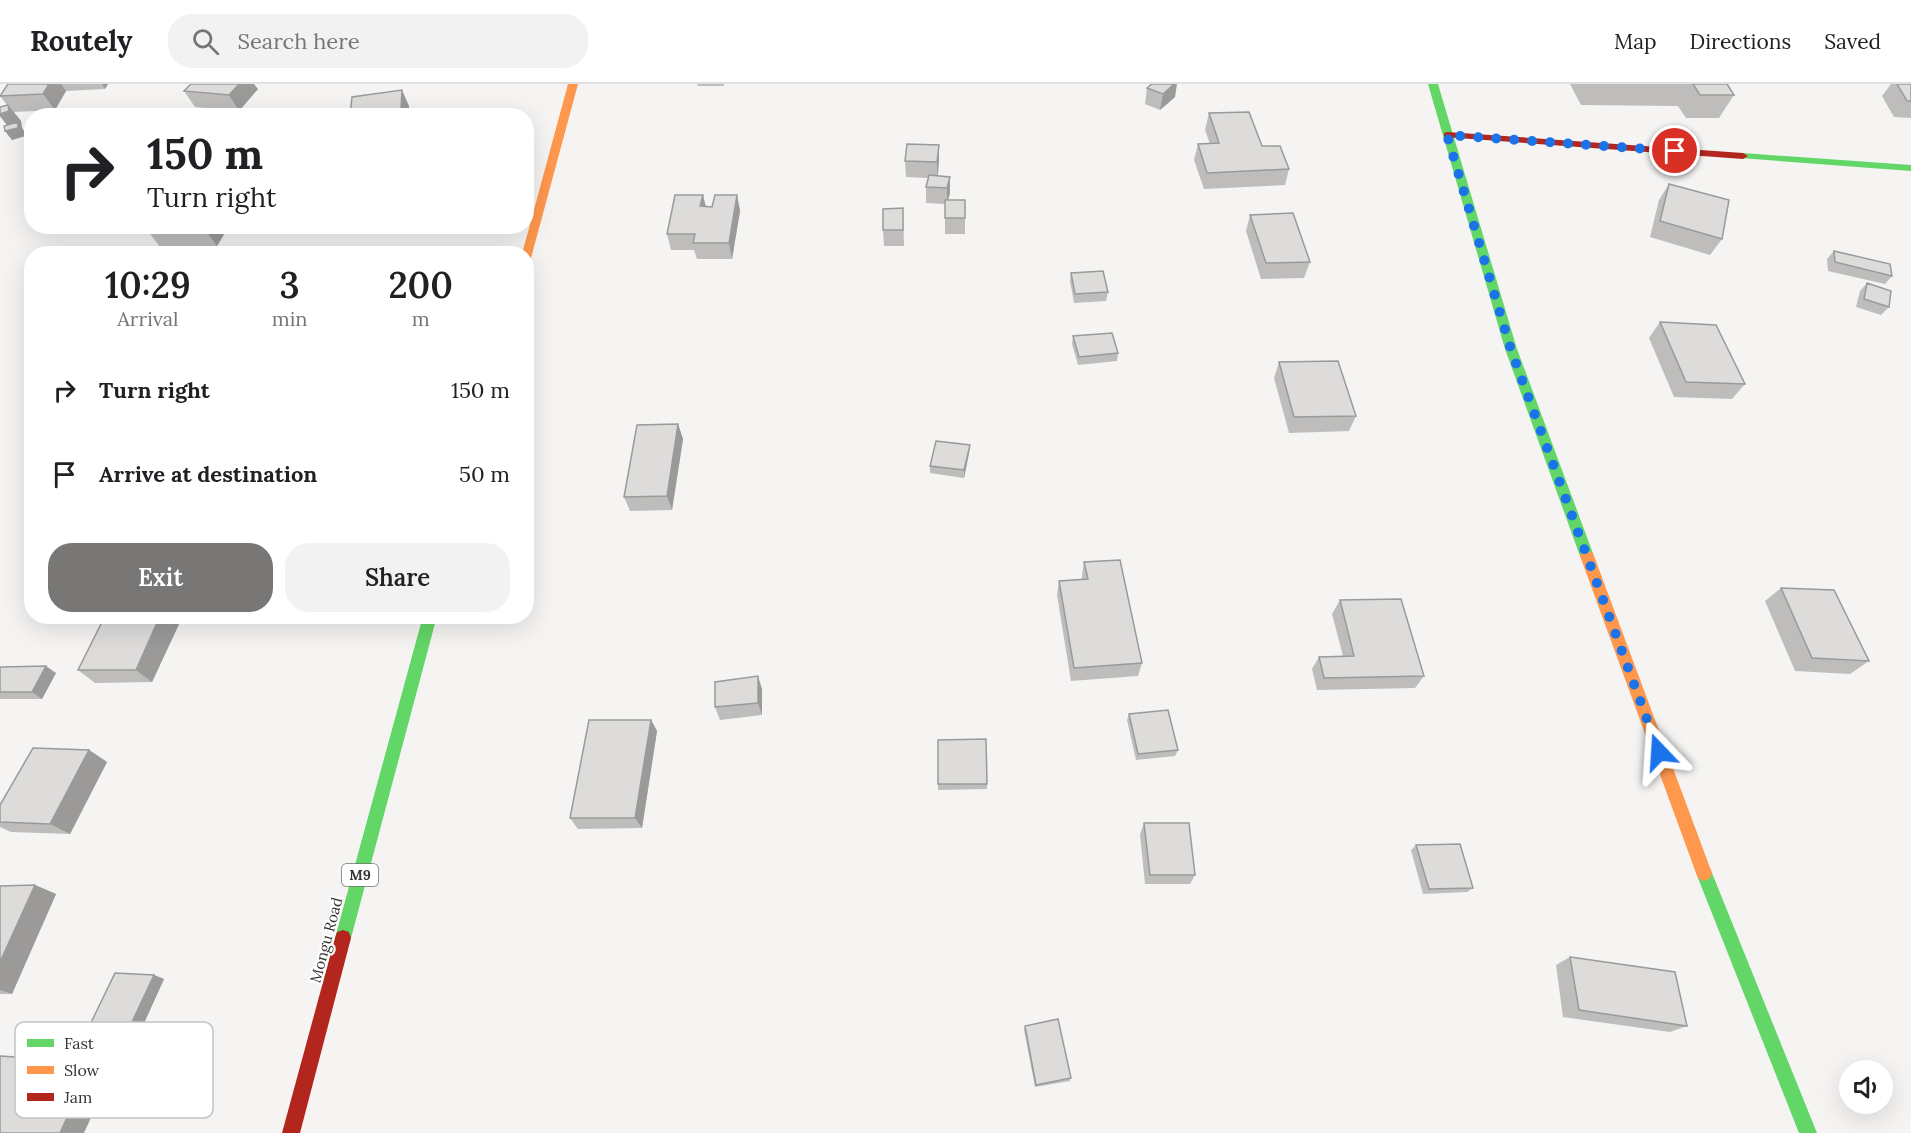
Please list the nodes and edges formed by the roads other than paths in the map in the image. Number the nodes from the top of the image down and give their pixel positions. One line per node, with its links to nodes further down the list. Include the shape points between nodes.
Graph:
1 (573, 84): 5 (street)
2 (1433, 84): 3 (street)
3 (1447, 135): 4 (street); 8 (street, via 1511,350 1700,864)
4 (1911, 168)
5 (534, 228)
6 (428, 624): 7 (street, Mongu Road / M9)
7 (291, 1133)
8 (1808, 1133)

